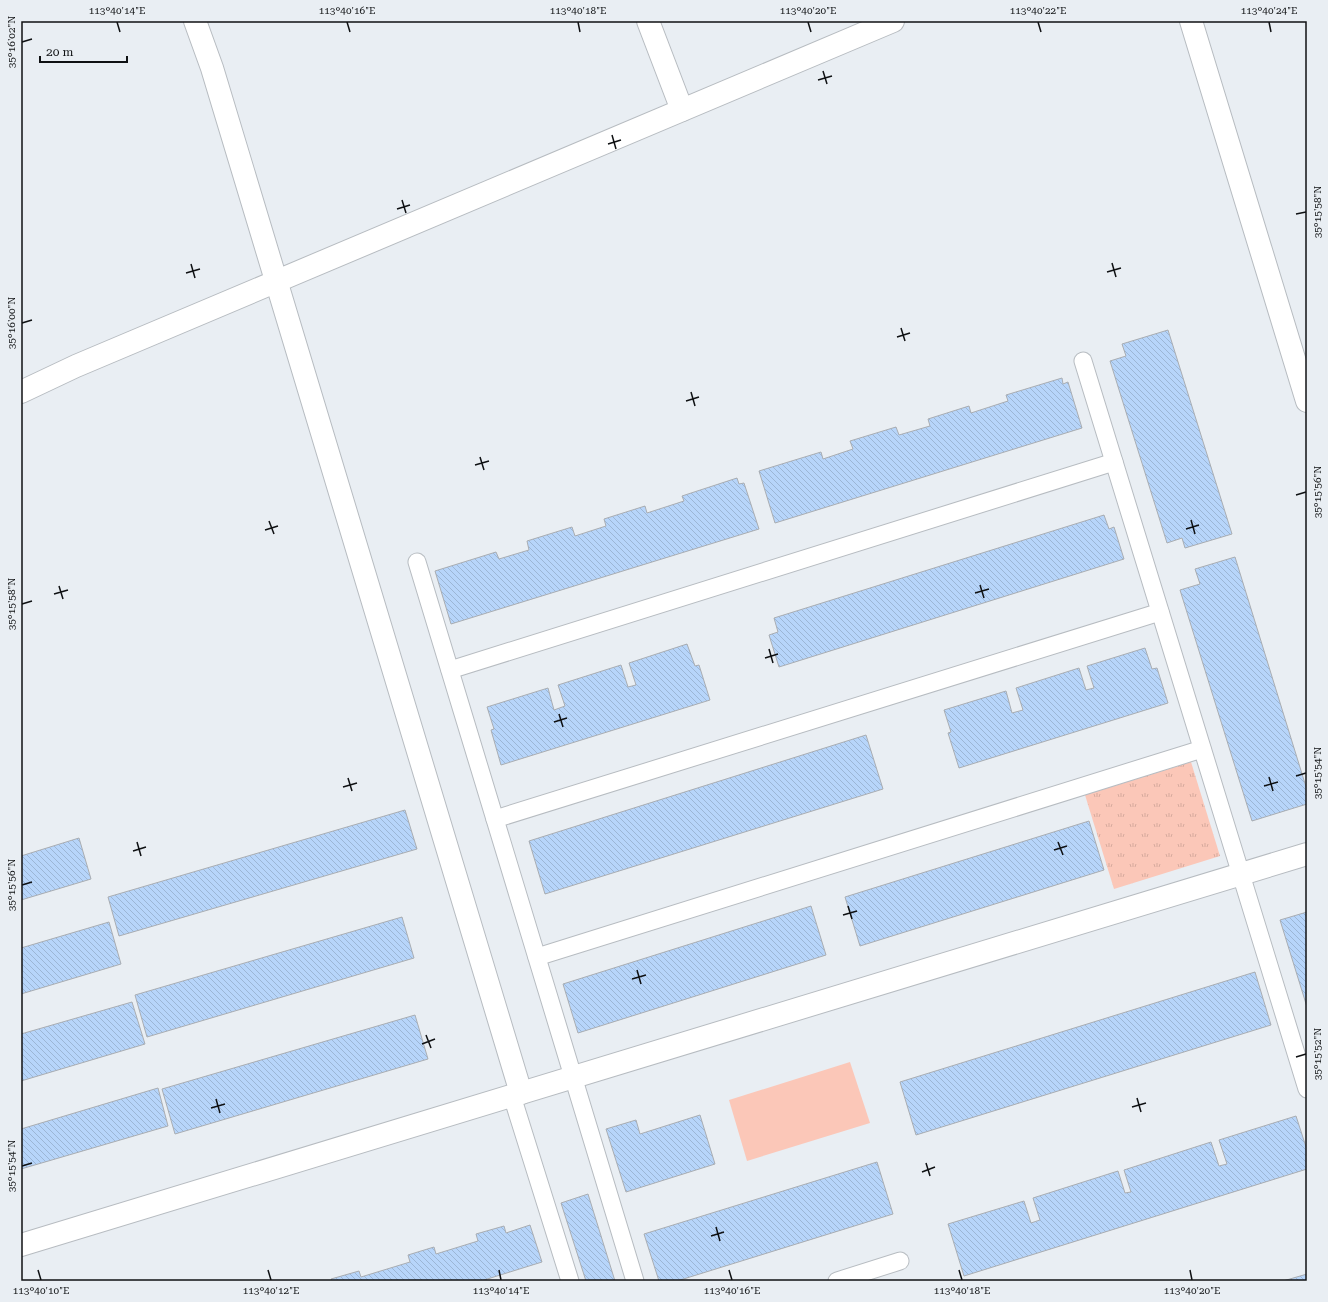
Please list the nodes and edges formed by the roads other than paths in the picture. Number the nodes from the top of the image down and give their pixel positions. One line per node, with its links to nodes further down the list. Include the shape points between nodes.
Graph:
1 (195, 21): 6 (street, via 212,68)
2 (648, 21): 5 (street)
3 (893, 21): 5 (street)
4 (1191, 21): 9 (street)
5 (682, 110): 6 (street)
6 (277, 282): 8 (street, via 76,366); 21 (street)
7 (1083, 361): 10 (lane)
8 (21, 392)
9 (1307, 400)
10 (1114, 462): 12 (lane); 13 (lane)
11 (417, 562): 13 (lane)
12 (1160, 612): 14 (lane); 15 (lane)
13 (450, 670): 15 (lane)
14 (1202, 749): 17 (lane); 18 (lane)
15 (495, 819): 18 (lane)
16 (1307, 854): 17 (street)
17 (1241, 874): 19 (street); 20 (lane)
18 (537, 957): 19 (lane)
19 (573, 1077): 21 (street); 25 (lane)
20 (1307, 1089)
21 (517, 1094): 22 (street); 24 (lane)
22 (21, 1245)
23 (900, 1261): 26 (lane)
24 (570, 1281)
25 (635, 1281)
26 (837, 1281)

